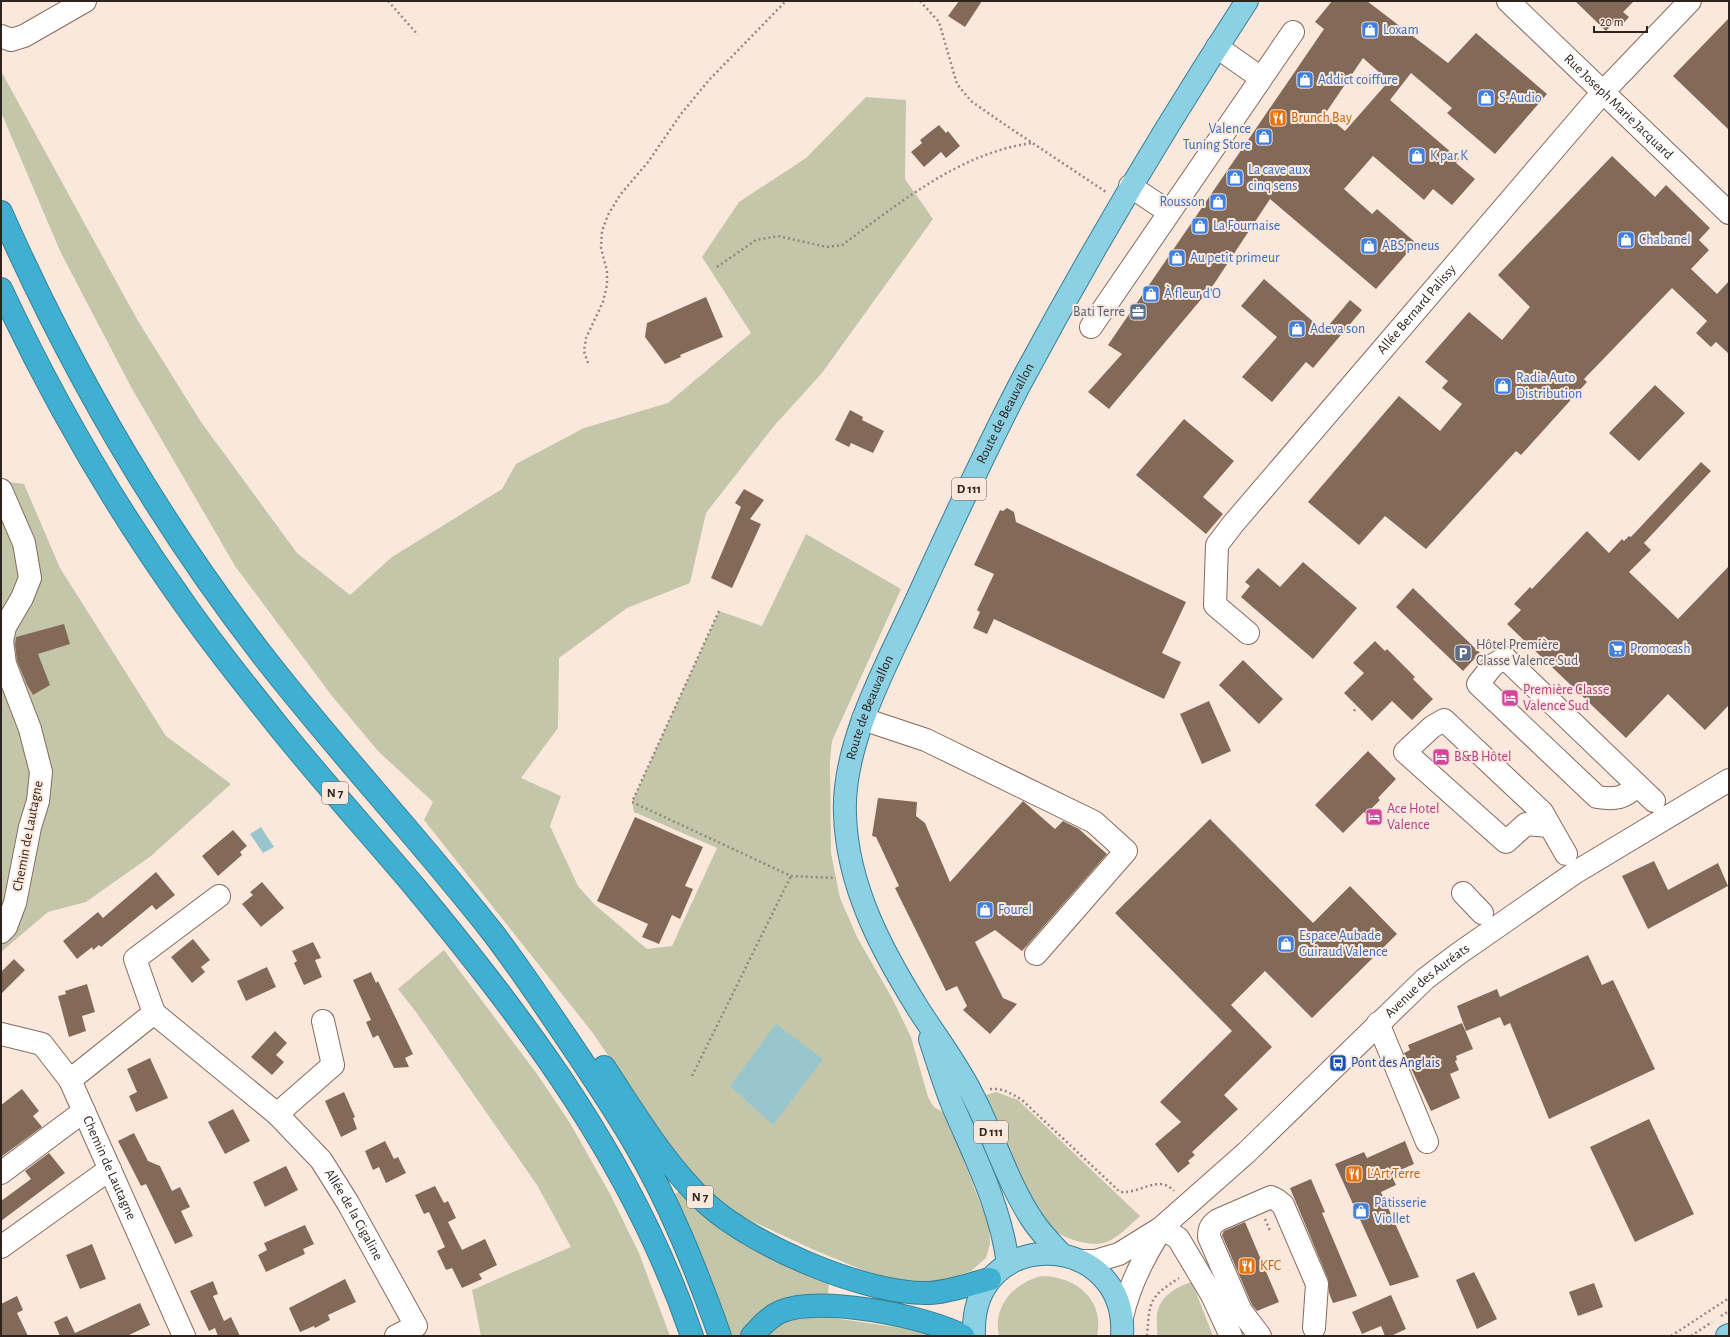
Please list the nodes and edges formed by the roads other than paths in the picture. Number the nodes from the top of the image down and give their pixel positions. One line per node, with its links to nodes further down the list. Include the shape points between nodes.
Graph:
1 (85, 1): 6 (street, via 24,36 12,40)
2 (1247, 1): 7 (main road, Route de Beauvallon / D 111)
3 (1690, 1): 9 (street, Allée Bernard Palissy)
4 (1519, 4): 9 (street, Rue Joseph Marie Jacquard)
5 (1293, 32): 8 (street)
6 (1, 36)
7 (1217, 47): 8 (street); 10 (main road, Route de Beauvallon / D 111)
8 (1261, 78): 12 (street)
9 (1603, 92): 13 (street, Rue Joseph Marie Jacquard); 17 (street, Allée Bernard Palissy, via 1217,545 1214,606)
10 (1126, 194): 12 (street); 18 (main road, Route de Beauvallon / D 111, via 1018,388 943,543)
11 (1, 212): 28 (highway, N 7, via 67,349 132,465 179,540 237,622 306,710 442,870)
12 (1170, 212): 15 (street)
13 (1729, 213)
14 (1, 289): 42 (highway, N 7, via 23,336 107,487 185,606 285,735 444,923 539,1045 597,1133)
15 (1091, 327)
16 (1, 490): 27 (street, Chemin de Lautagne, via 24,543 30,578 6,627 2,641 4,664 30,729 41,772 38,801 30,827 15,903 6,927)
17 (1248, 633)
18 (863, 719): 29 (street, via 926,740 1094,822 1126,851); 30 (main road, Route de Beauvallon / D 111, via 846,782 845,814 848,845 855,879 876,934)
19 (1729, 780): 33 (street, Avenue des Auréats, via 1622,843 1541,895 1425,979)
20 (1637, 786): 20 (street, via 1626,796 1610,799 1597,797 1478,684 1493,665 1505,658); 21 (street)
21 (1654, 801)
22 (1549, 826): 22 (street, via 1542,812 1444,720 1432,727 1405,752 1506,842 1526,824); 23 (street)
23 (1566, 854)
24 (1463, 893): 26 (street)
25 (219, 896): 31 (street, via 135,959)
26 (1482, 913)
27 (1, 932)
28 (504, 948): 47 (highway, N 7, via 586,1040 663,1156 708,1205 729,1222 784,1253 846,1278 885,1289 905,1293 943,1292); 54 (highway, N 7, via 573,1047 633,1140 674,1219)
29 (1036, 954)
30 (919, 1010): 44 (main road, D 111, via 955,1062 973,1094 1022,1202 1034,1222); 46 (main road, D 111, via 952,1103 996,1206 1006,1244)
31 (154, 1013): 35 (street); 37 (street, Allée de la Cigaline)
32 (323, 1021): 37 (street, via 333,1065)
33 (1378, 1023): 38 (street); 41 (street, Avenue des Auréats, via 1247,1152)
34 (1, 1034): 35 (street, Chemin de Lautagne, via 42,1044)
35 (70, 1080): 36 (street, Chemin de Lautagne)
36 (84, 1111): 39 (street, Chemin de Lautagne); 40 (street)
37 (276, 1114): 51 (street, Allée de la Cigaline, via 321,1160 348,1203 416,1326)
38 (1427, 1142)
39 (110, 1169): 43 (street); 50 (street, Chemin de Lautagne)
40 (1, 1173)
41 (1161, 1228): 45 (street, Avenue des Auréats, via 1119,1254); 48 (street, Avenue des Auréats, via 1137,1270 1126,1300); 58 (street, via 1178,1238 1189,1270 1212,1295)
42 (656, 1244): 52 (highway, N 7); 53 (highway, N 7)
43 (1, 1247)
44 (1061, 1254): 45 (main road); 46 (main road, via 1042,1253 1025,1256)
45 (1082, 1262): 48 (main road, via 1097,1272 1108,1285 1117,1300)
46 (1008, 1264): 47 (main road)
47 (990, 1279): 57 (main road, via 978,1298 973,1319)
48 (1122, 1326)
49 (1314, 1328): 59 (street, via 1317,1284 1283,1205 1271,1197 1218,1220 1209,1229 1208,1237 1241,1311)
50 (184, 1336)
51 (396, 1336)
52 (682, 1336)
53 (692, 1336)
54 (720, 1336)
55 (752, 1336): 56 (highway, via 779,1312 816,1306 862,1310 924,1321)
56 (963, 1336)
57 (974, 1336)
58 (1231, 1336)
59 (1260, 1336)

